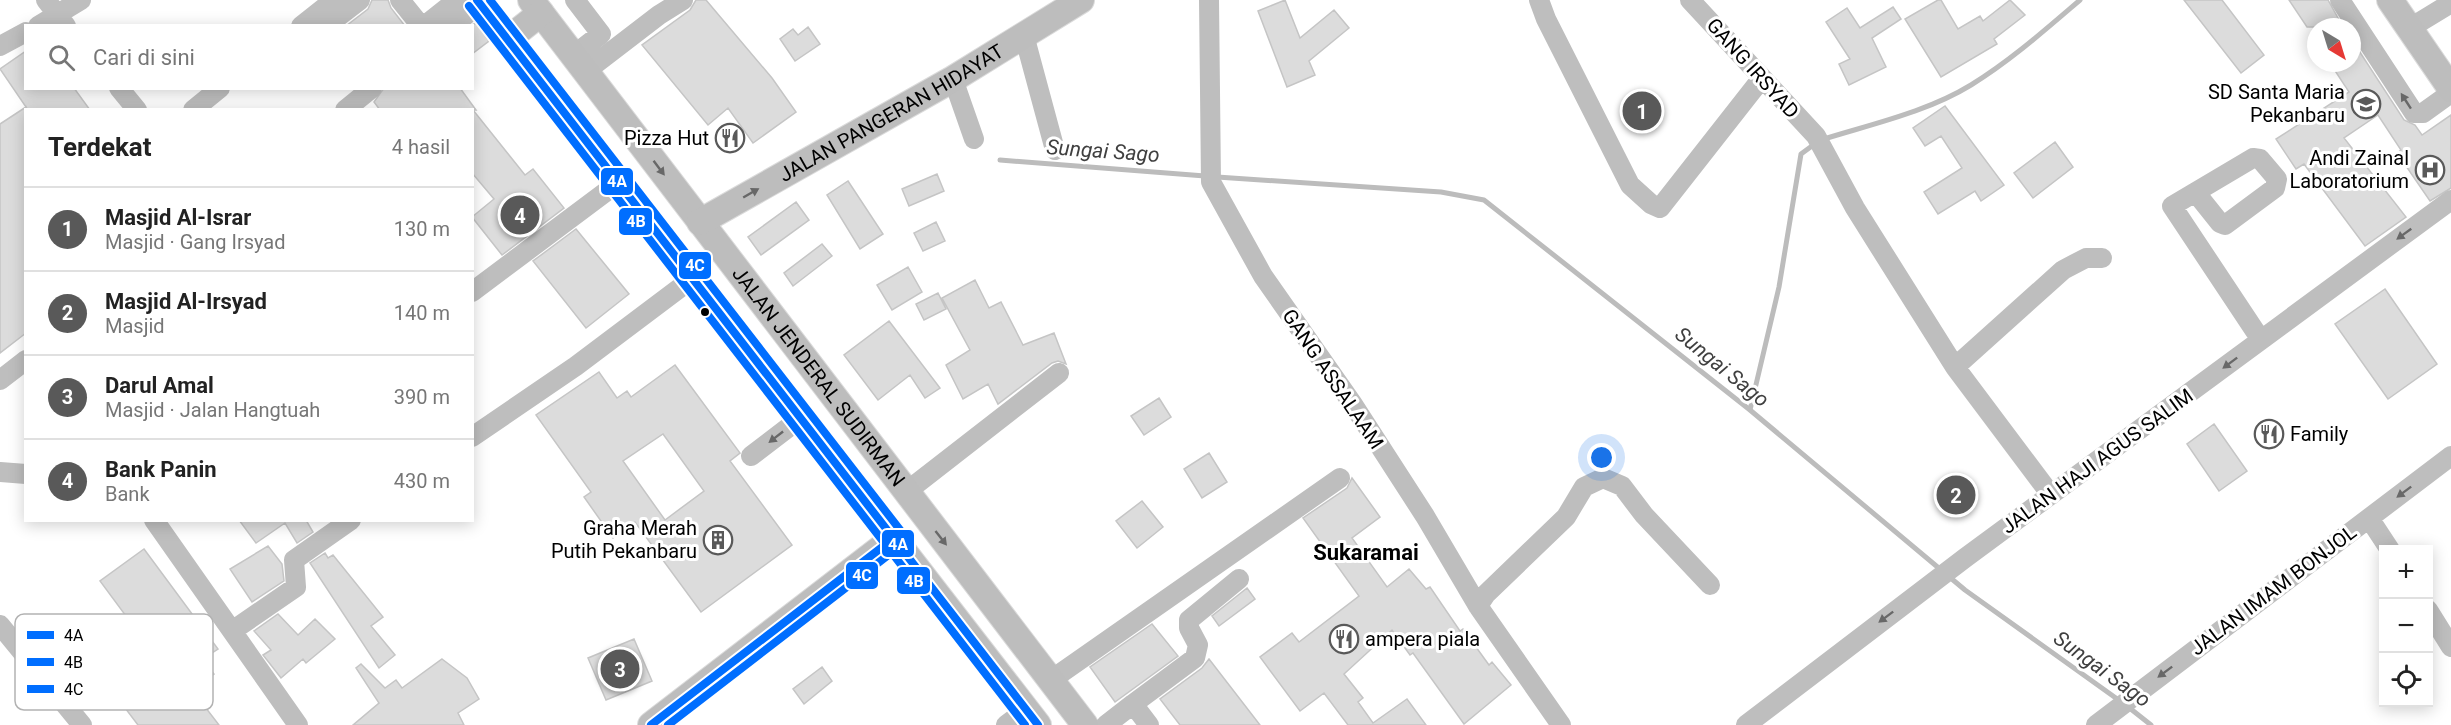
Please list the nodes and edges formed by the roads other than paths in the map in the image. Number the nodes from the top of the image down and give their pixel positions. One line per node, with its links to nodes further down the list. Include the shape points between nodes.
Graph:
1 (81, 0): 16 (street)
2 (334, 0): 18 (street)
3 (360, 0): 19 (street)
4 (400, 0): 20 (street)
5 (575, 0): 28 (street, via 601,34)
6 (683, 0): 28 (street)
7 (1081, 0): 25 (main road, JALAN PANGERAN HIDAYAT)
8 (1209, 0): 68 (street, GANG ASSALAAM, via 1210,182 1263,276 1352,403)
9 (1539, 0): 29 (street, via 1630,185 1660,208)
10 (1690, 0): 29 (street, GANG IRSYAD)
11 (2340, 0): 34 (street, one-way to 11, via 2423,113 2414,113)
12 (2390, 0): 23 (main road)
13 (471, 1): 21 (street); 22 (street); 26 (main road, JALAN JENDERAL SUDIRMAN)
14 (2451, 3): 23 (street)
15 (536, 7): 26 (main road); 28 (main road, JALAN JENDERAL SUDIRMAN)
16 (56, 13): 17 (street)
17 (41, 24)
18 (304, 24)
19 (329, 24)
20 (420, 24)
21 (426, 24)
22 (454, 24)
23 (2410, 28): 34 (main road)
24 (24, 33): 27 (street)
25 (1024, 35): 30 (main road, JALAN PANGERAN HIDAYAT); 39 (street)
26 (508, 39): 40 (main road, JALAN JENDERAL SUDIRMAN)
27 (0, 46)
28 (580, 63): 43 (main road, JALAN JENDERAL SUDIRMAN, one-way to 43)
29 (1762, 78): 49 (street, GANG IRSYAD, via 1819,140 1855,208)
30 (953, 79): 38 (street); 43 (main road, JALAN PANGERAN HIDAYAT, one-way to 30)
31 (121, 90): 35 (street)
32 (218, 90): 36 (street)
33 (370, 90): 37 (street)
34 (2451, 91)
35 (135, 108)
36 (195, 108)
37 (347, 108)
38 (974, 139)
39 (1054, 150)
40 (619, 182): 45 (main road, JALAN JENDERAL SUDIRMAN); 46 (street)
41 (2196, 193): 47 (street, via 2172,206)
42 (2451, 200): 47 (street, JALAN HAJI AGUS SALIM, one-way to 47)
43 (700, 222): 59 (main road, JALAN JENDERAL SUDIRMAN)
44 (2102, 258): 49 (street, via 2086,258 2063,270)
45 (693, 278): 52 (main road, JALAN JENDERAL SUDIRMAN); 53 (street, via 576,366)
46 (474, 291)
47 (2261, 340): 60 (street, JALAN HAJI AGUS SALIM, one-way to 60)
48 (24, 362): 51 (street)
49 (1955, 367): 60 (street, GANG IRSYAD)
50 (1059, 373): 59 (street)
51 (0, 380)
52 (802, 417): 54 (street, one-way to 54); 64 (main road, JALAN JENDERAL SUDIRMAN)
53 (474, 436)
54 (751, 456)
55 (2451, 456): 61 (street, JALAN IMAM BONJOL, one-way to 61)
56 (0, 472): 57 (street)
57 (24, 474)
58 (1340, 478): 74 (street)
59 (906, 492): 74 (main road, JALAN JENDERAL SUDIRMAN, one-way to 74)
60 (2051, 495): 85 (street, JALAN HAJI AGUS SALIM, one-way to 85)
61 (2369, 518): 65 (street); 86 (street, JALAN IMAM BONJOL, one-way to 86)
62 (348, 522): 71 (street, via 294,560 296,587)
63 (162, 523): 71 (street)
64 (894, 538): 77 (main road, JALAN JENDERAL SUDIRMAN); 80 (main road)
65 (2387, 545)
66 (1239, 579): 75 (street, via 1189,620 1198,645 1195,658)
67 (1710, 585): 68 (street, via 1622,486 1603,478 1584,487 1566,517)
68 (1478, 606): 84 (street, GANG ASSALAAM)
69 (2433, 618): 73 (street)
70 (0, 625): 72 (street)
71 (232, 632): 79 (street)
72 (15, 643)
73 (2451, 647)
74 (1051, 680): 81 (main road, JALAN JENDERAL SUDIRMAN)
75 (1133, 704): 82 (street); 83 (street)
76 (70, 710): 78 (street)
77 (1023, 720)
78 (82, 725)
79 (298, 725)
80 (651, 725)
81 (1085, 725)
82 (1106, 725)
83 (1149, 725)
84 (1561, 725)
85 (1746, 725)
86 (2096, 725)

